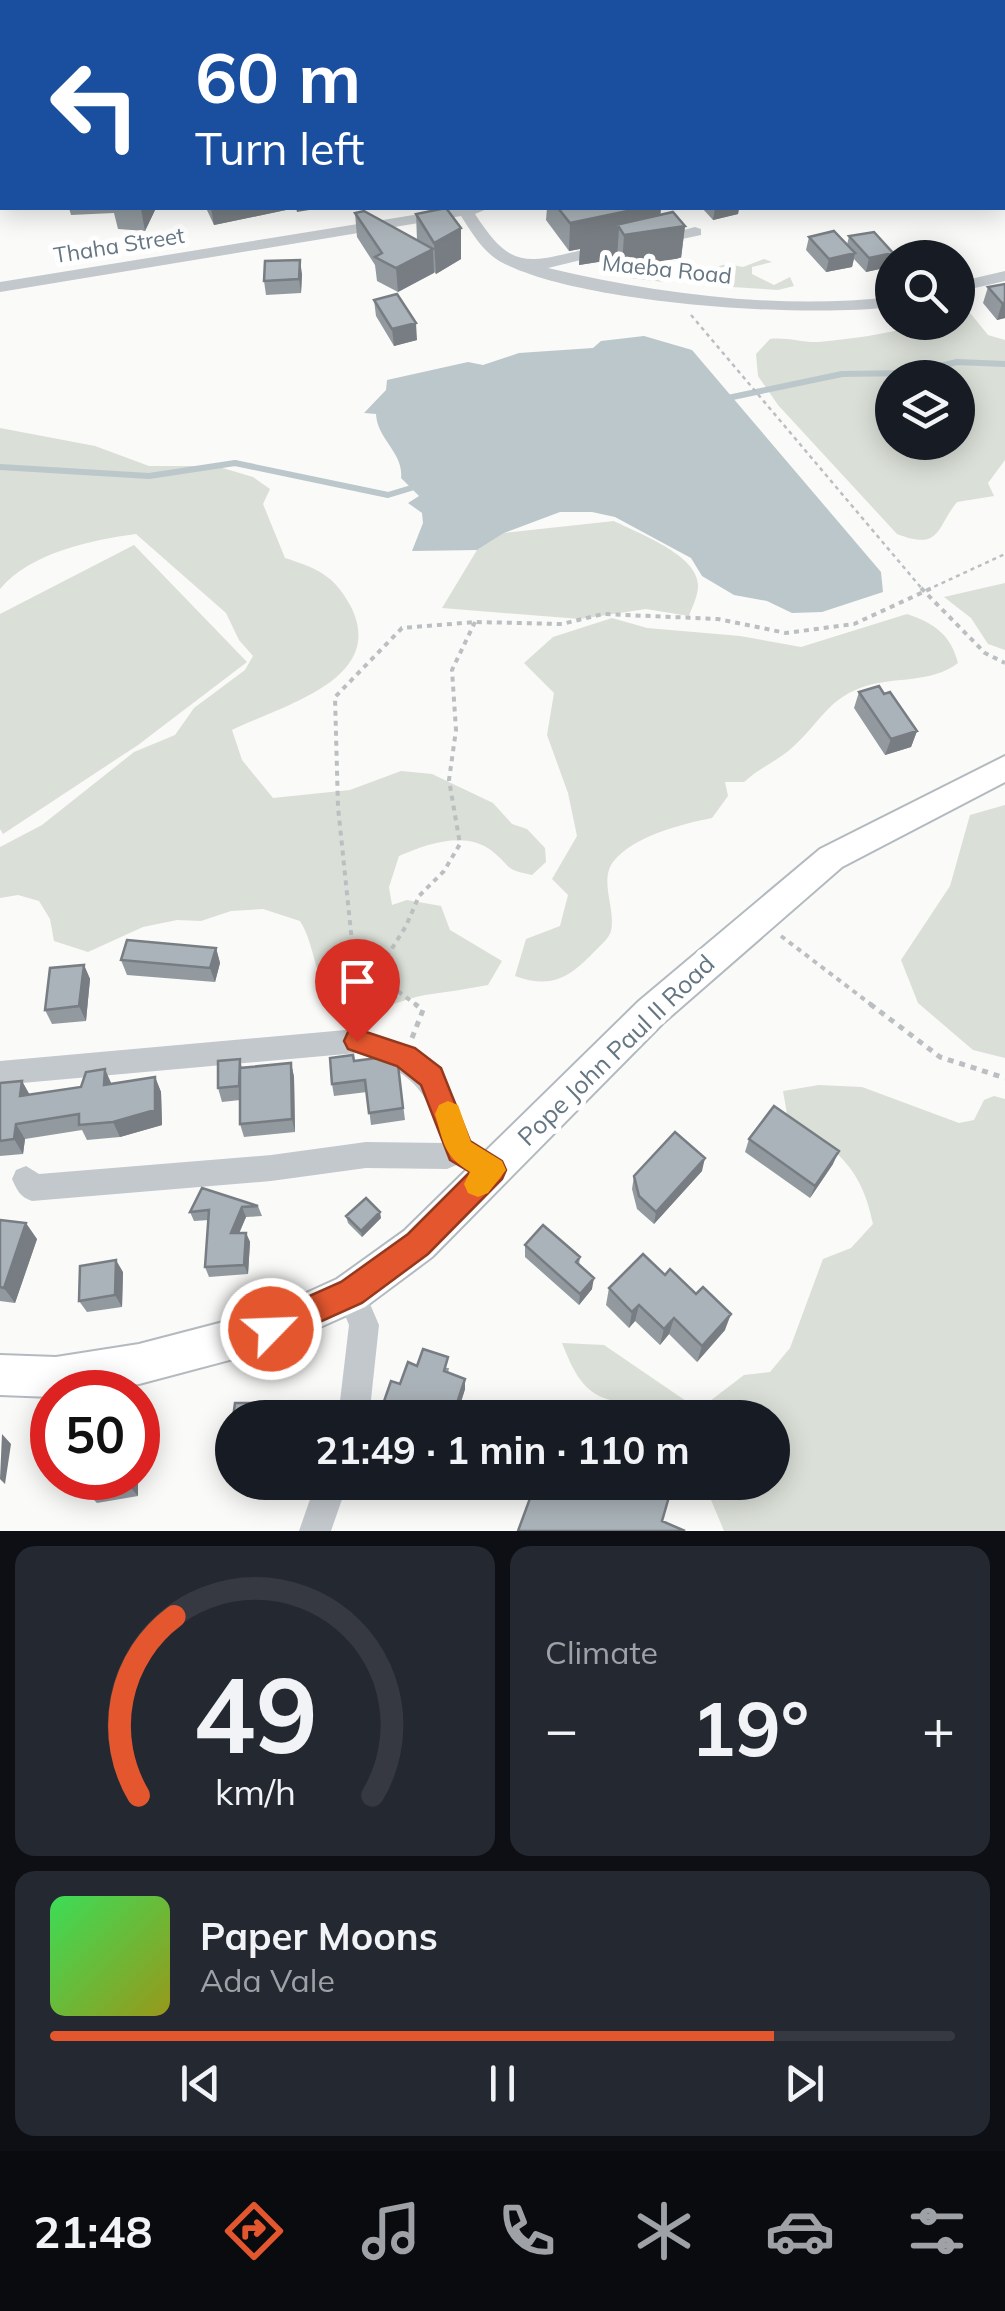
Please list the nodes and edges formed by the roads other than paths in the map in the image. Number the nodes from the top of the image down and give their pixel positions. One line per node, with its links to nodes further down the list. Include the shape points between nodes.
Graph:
1 (1005, 80): 2 (street)
2 (1005, 88)
3 (459, 210): 9 (street, Thaha Street)
4 (472, 210): 6 (street, Maeba Road, via 490,248)
5 (695, 232): 6 (street)
6 (529, 268): 10 (street, Maeba Road, via 663,292 838,309)
7 (1005, 276): 8 (street)
8 (975, 283)
9 (0, 288)
10 (875, 304)
11 (1005, 768): 14 (main road, Pope John Paul II Road, via 831,858 650,1012)
12 (0, 1073): 13 (street, via 357,1041 406,1057 431,1077)
13 (460, 1150): 14 (street); 15 (street, via 32,1188)
14 (492, 1170): 16 (main road, Pope John Paul II Road, via 418,1244)
15 (26, 1178)
16 (351, 1292): 17 (main road, Pope John Paul II Road, via 271,1329 139,1364 56,1377); 18 (street, via 364,1325)
17 (0, 1375)
18 (356, 1400)
19 (326, 1500): 20 (street)
20 (315, 1531)

